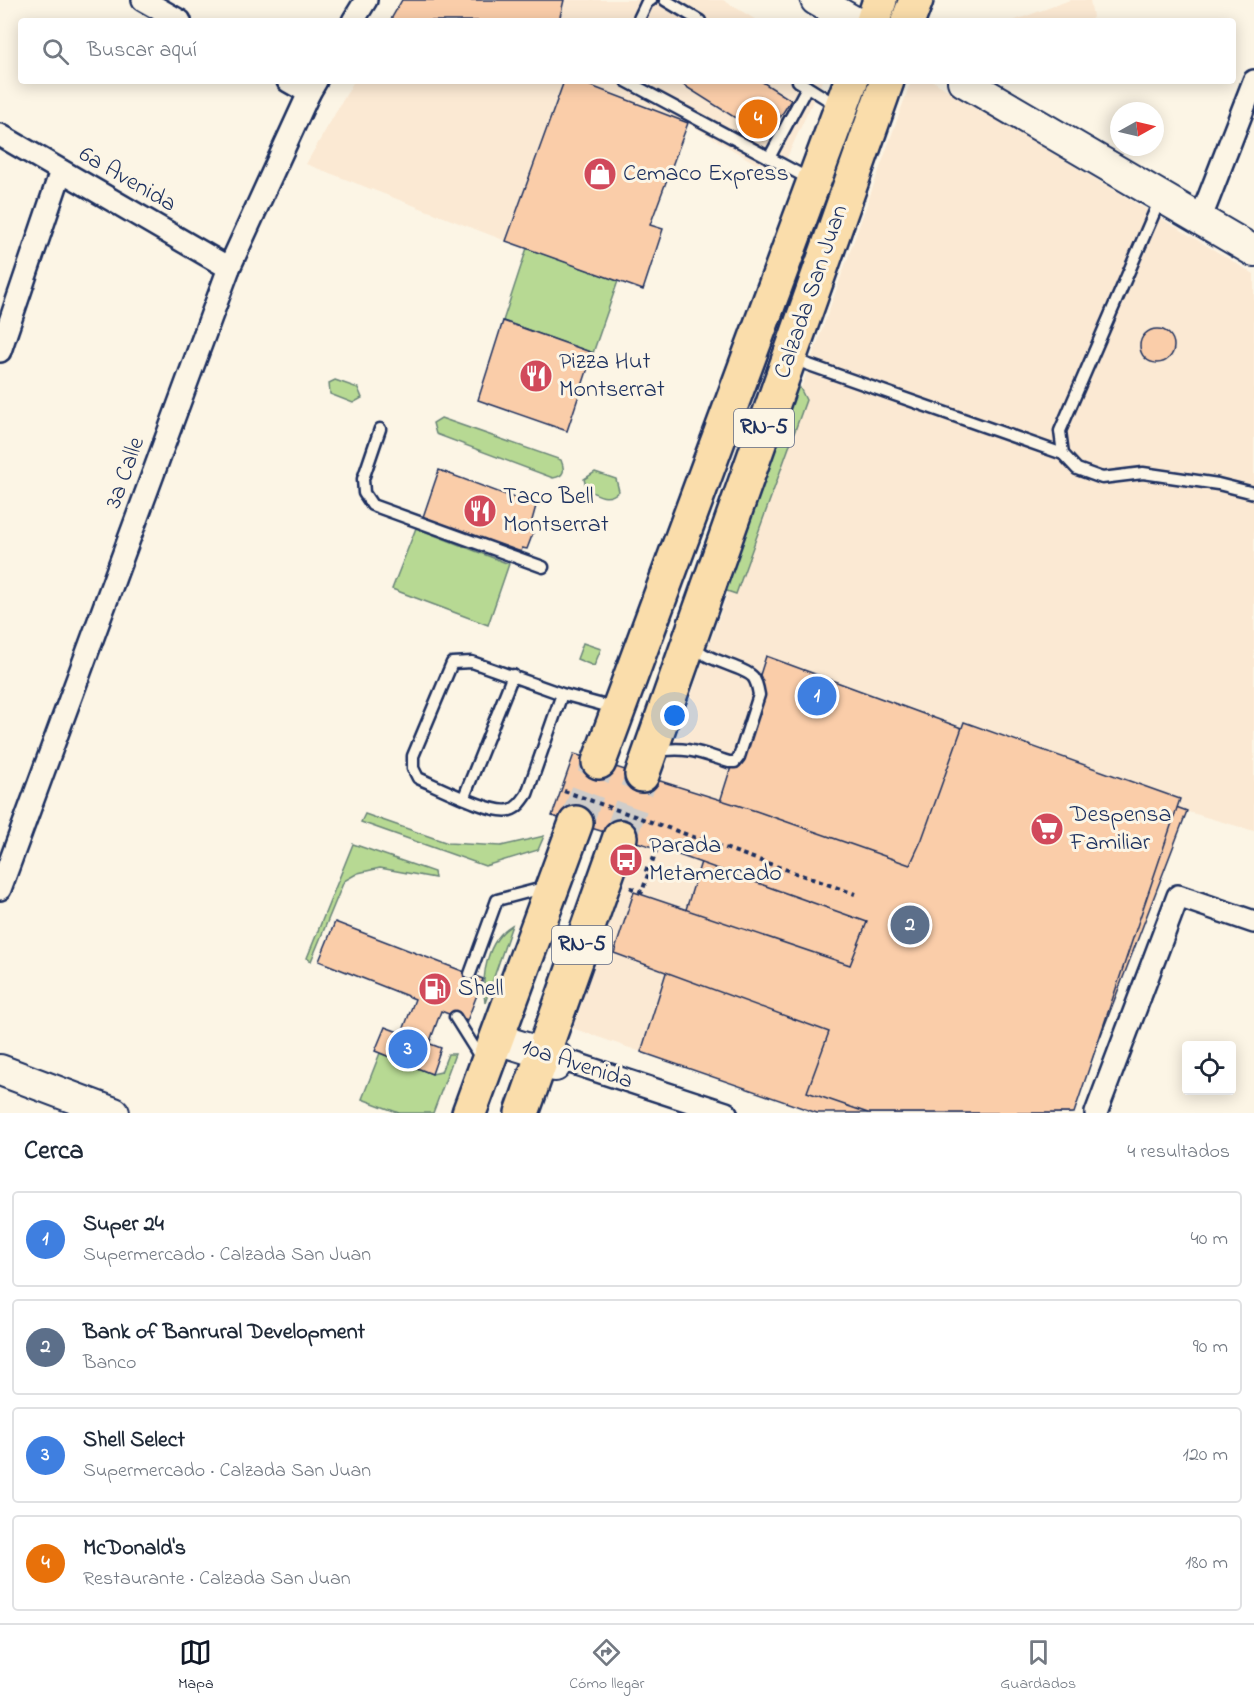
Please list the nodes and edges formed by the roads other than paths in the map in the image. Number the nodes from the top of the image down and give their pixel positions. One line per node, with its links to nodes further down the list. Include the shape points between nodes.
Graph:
1 (366, 0): 9 (street)
2 (651, 0): 10 (lane)
3 (665, 0): 11 (lane)
4 (880, 0): 13 (main road)
5 (916, 0): 14 (main road)
6 (145, 1): 8 (street)
7 (818, 5): 12 (street)
8 (175, 18)
9 (355, 18)
10 (639, 18)
11 (695, 18)
12 (846, 18)
13 (874, 18)
14 (909, 18)
15 (1254, 81): 27 (street)
16 (632, 84): 23 (lane)
17 (802, 84): 21 (lane); 23 (lane)
18 (886, 84): 31 (main road, Calzada San Juan / RN-5)
19 (968, 84): 26 (street)
20 (313, 87): 29 (street, 3a Calle)
21 (846, 94): 25 (main road, Calzada San Juan / RN-5)
22 (0, 135): 24 (street, 6a Avenida)
23 (769, 158): 25 (lane)
24 (61, 171): 29 (street, 6a Avenida); 30 (street)
25 (814, 181): 39 (main road, Calzada San Juan / RN-5)
26 (1161, 197): 27 (street); 33 (lane, via 1060,431)
27 (1200, 220): 28 (street)
28 (1254, 251)
29 (229, 268): 45 (street, 3a Calle)
30 (1, 344)
31 (789, 358): 33 (lane); 36 (main road, Calzada San Juan / RN-5)
32 (380, 429): 35 (lane, via 363,479 364,493 372,505)
33 (1063, 454): 34 (lane, via 1077,469 1102,478 1143,473)
34 (1254, 493)
35 (543, 567)
36 (689, 641): 41 (main road, Calzada San Juan / RN-5); 41 (lane, via 704,655 752,675 758,687 759,695 739,757 729,762 688,749 671,748)
37 (513, 675): 38 (lane); 42 (lane); 42 (lane, via 472,662 452,663 413,756 412,768 418,778)
38 (562, 694): 39 (lane); 42 (lane, via 520,804 511,810 494,810)
39 (619, 709): 40 (main road, Calzada San Juan / RN-5)
40 (599, 762)
41 (645, 764)
42 (464, 797)
43 (576, 823): 46 (main road, RN-5)
44 (620, 837): 51 (main road, RN-5)
45 (1, 881)
46 (553, 886): 48 (lane, via 498,900); 50 (main road, RN-5)
47 (1254, 922): 58 (street, via 1178,896)
48 (470, 974)
49 (455, 1017): 50 (lane)
50 (491, 1053): 51 (street, 10a Avenida); 54 (main road, RN-5)
51 (551, 1056): 55 (main road, RN-5); 56 (street); 57 (street, 10a Avenida)
52 (0, 1070): 53 (street)
53 (114, 1113)
54 (469, 1113)
55 (522, 1113)
56 (538, 1113)
57 (726, 1113)
58 (1096, 1113)

